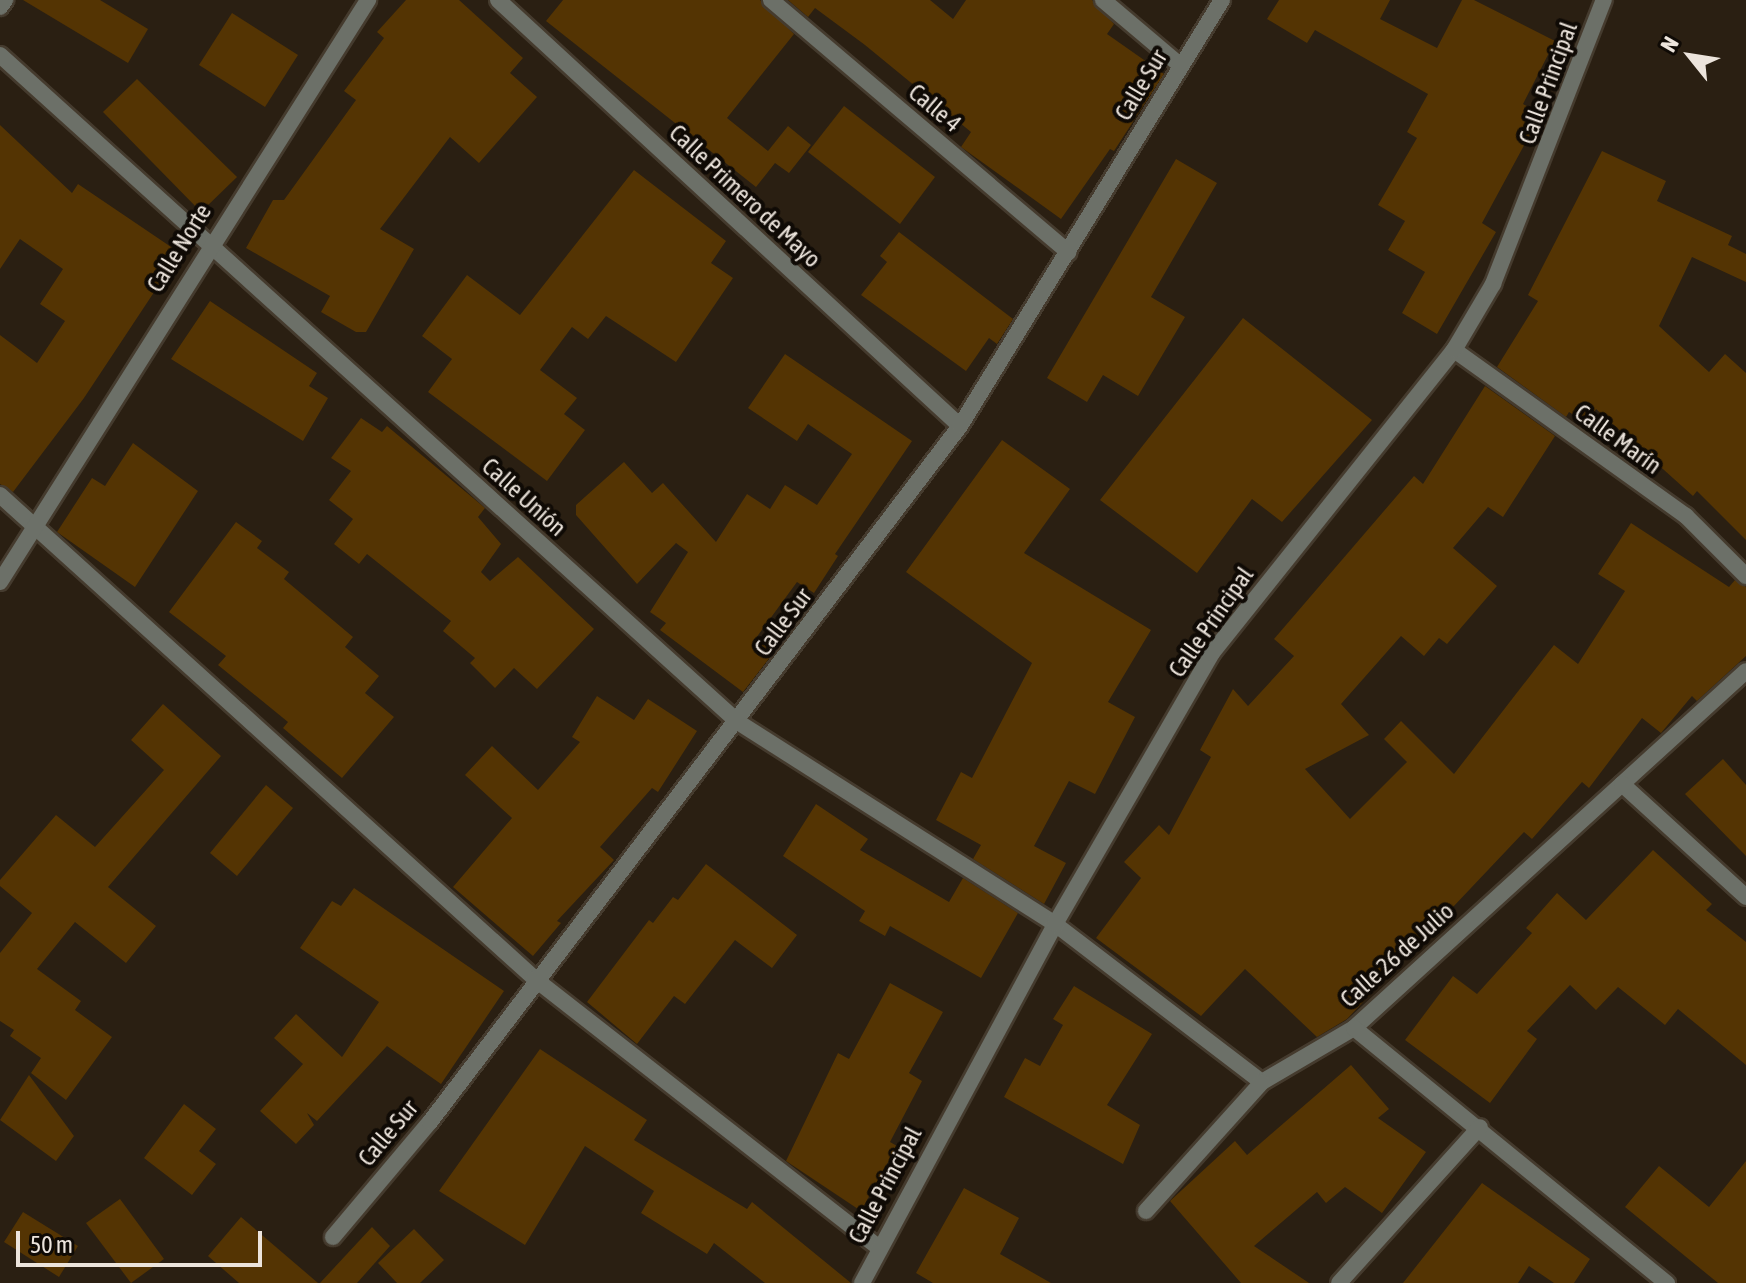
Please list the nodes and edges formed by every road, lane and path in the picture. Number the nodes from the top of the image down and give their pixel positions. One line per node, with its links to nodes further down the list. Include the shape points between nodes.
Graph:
1 (5, 0): 8 (street)
2 (368, 0): 11 (street, Calle Norte)
3 (498, 0): 14 (street, Calle Primero de Mayo)
4 (771, 0): 12 (street, Calle 4)
5 (1103, 0): 10 (street)
6 (1222, 0): 10 (street, Calle Sur)
7 (1604, 0): 13 (street, Calle Principal, via 1493,284)
8 (0, 7)
9 (0, 55): 11 (street, Calle Unión)
10 (1181, 66): 12 (street, Calle Sur)
11 (209, 245): 16 (street, Calle Norte); 20 (street, Calle Unión)
12 (1068, 252): 14 (street, Calle Sur)
13 (1454, 350): 17 (street, Calle Marín, via 1686,516); 23 (street, Calle Principal, via 1212,653)
14 (960, 426): 20 (street, Calle Sur)
15 (0, 495): 16 (street)
16 (34, 525): 18 (street, Calle Norte); 24 (street)
17 (1746, 576)
18 (0, 582)
19 (1746, 671): 21 (street, Calle 26 de Julio)
20 (738, 722): 23 (street, Calle Unión); 24 (street, Calle Sur)
21 (1622, 784): 22 (street); 25 (street, Calle 26 de Julio)
22 (1746, 897)
23 (1055, 924): 26 (street); 30 (street, Calle Principal)
24 (535, 979): 29 (street, Calle Sur, via 430,1122); 30 (street)
25 (1354, 1028): 26 (street, Calle 26 de Julio); 27 (street)
26 (1262, 1082): 28 (street, Calle 26 de Julio)
27 (1480, 1127): 32 (street); 33 (street)
28 (1146, 1211)
29 (333, 1237)
30 (877, 1246): 31 (street, Calle Principal)
31 (862, 1283)
32 (1339, 1283)
33 (1667, 1283)

